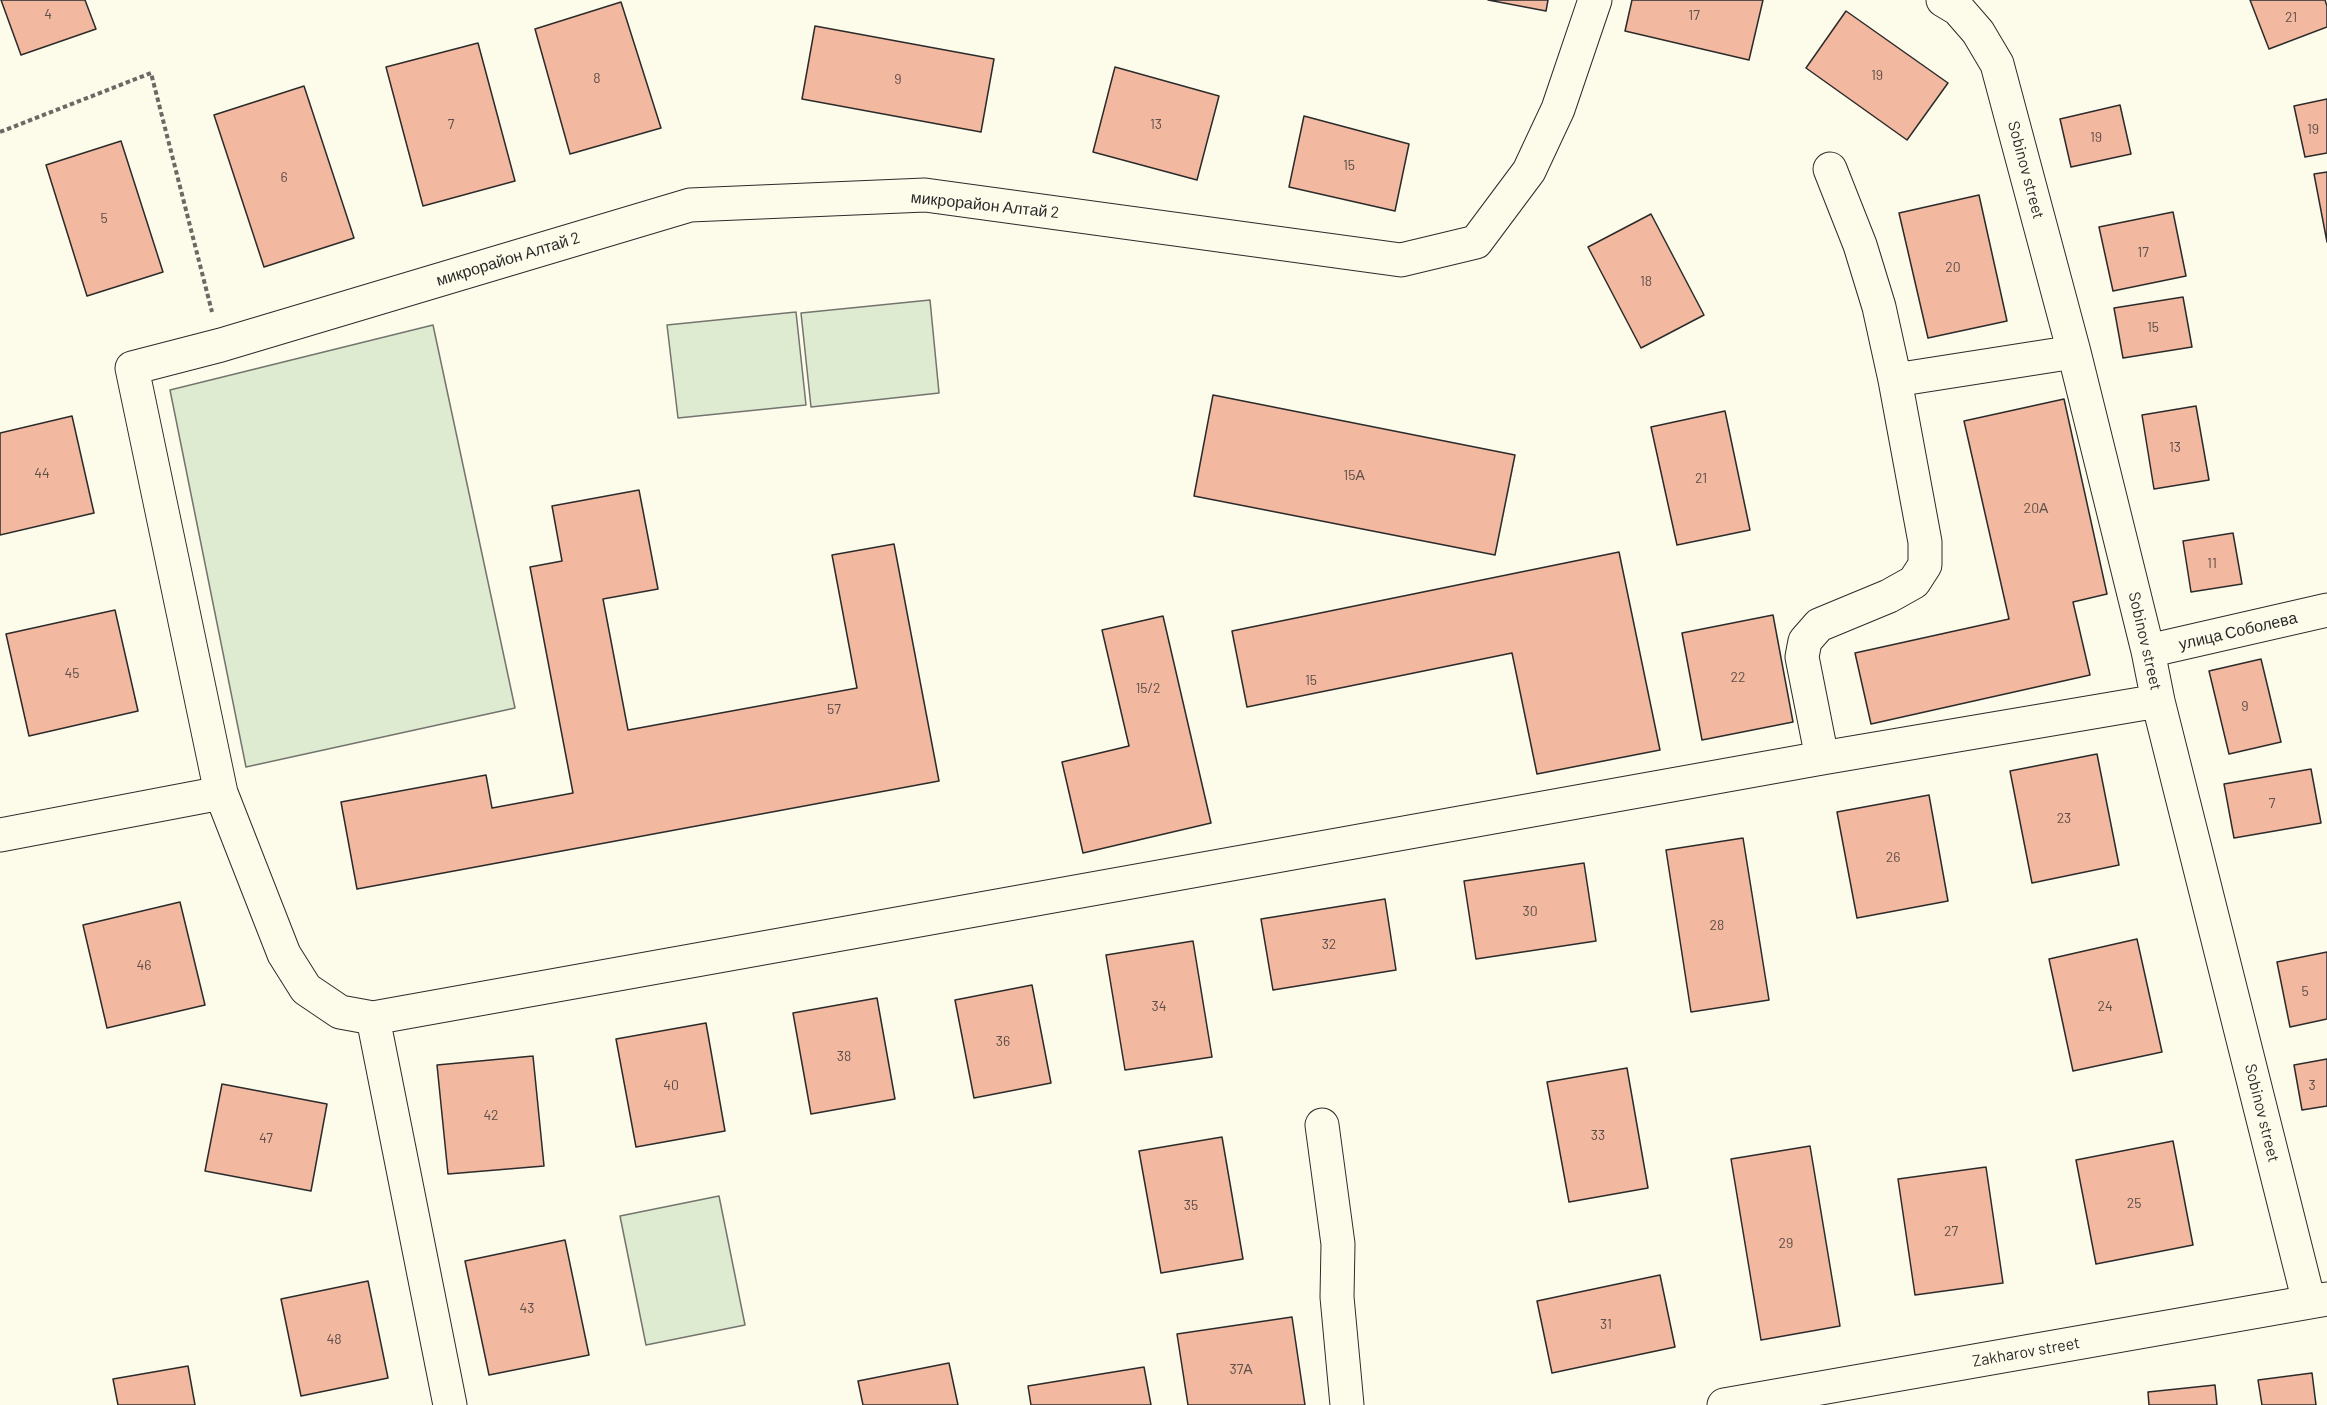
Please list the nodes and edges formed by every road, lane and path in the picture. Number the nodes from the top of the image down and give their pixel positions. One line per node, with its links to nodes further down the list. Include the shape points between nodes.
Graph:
1 (1595, 0): 5 (street, микрорайон Алтай 2, via 1558,109 1529,171 1476,242 1401,260 925,195 690,205)
2 (1943, 0): 6 (street, Sobinov street, via 1958,9 1978,32 1997,64)
3 (0, 132): 5 (path, via 151,73)
4 (1830, 169): 7 (street, via 1860,245)
5 (221, 345): 12 (street, микрорайон Алтай 2, via 132,368)
6 (2074, 352): 7 (street); 9 (street, Sobinov street)
7 (1895, 380): 11 (street, via 1925,542 1925,565 1914,582 1819,625 1805,641 1802,657)
8 (2327, 610): 9 (street, улица Соболева)
9 (2148, 651): 10 (street, Sobinov street)
10 (2158, 701): 11 (street); 16 (street, Sobinov street)
11 (1822, 758): 14 (street)
12 (220, 793): 13 (street); 14 (street, via 284,954 306,989 340,1012)
13 (0, 835)
14 (373, 1018): 17 (street)
15 (1322, 1125): 18 (street, via 1338,1244 1337,1297)
16 (2318, 1301): 19 (street, Zakharov street)
17 (450, 1405)
18 (1347, 1405)
19 (1724, 1405)

